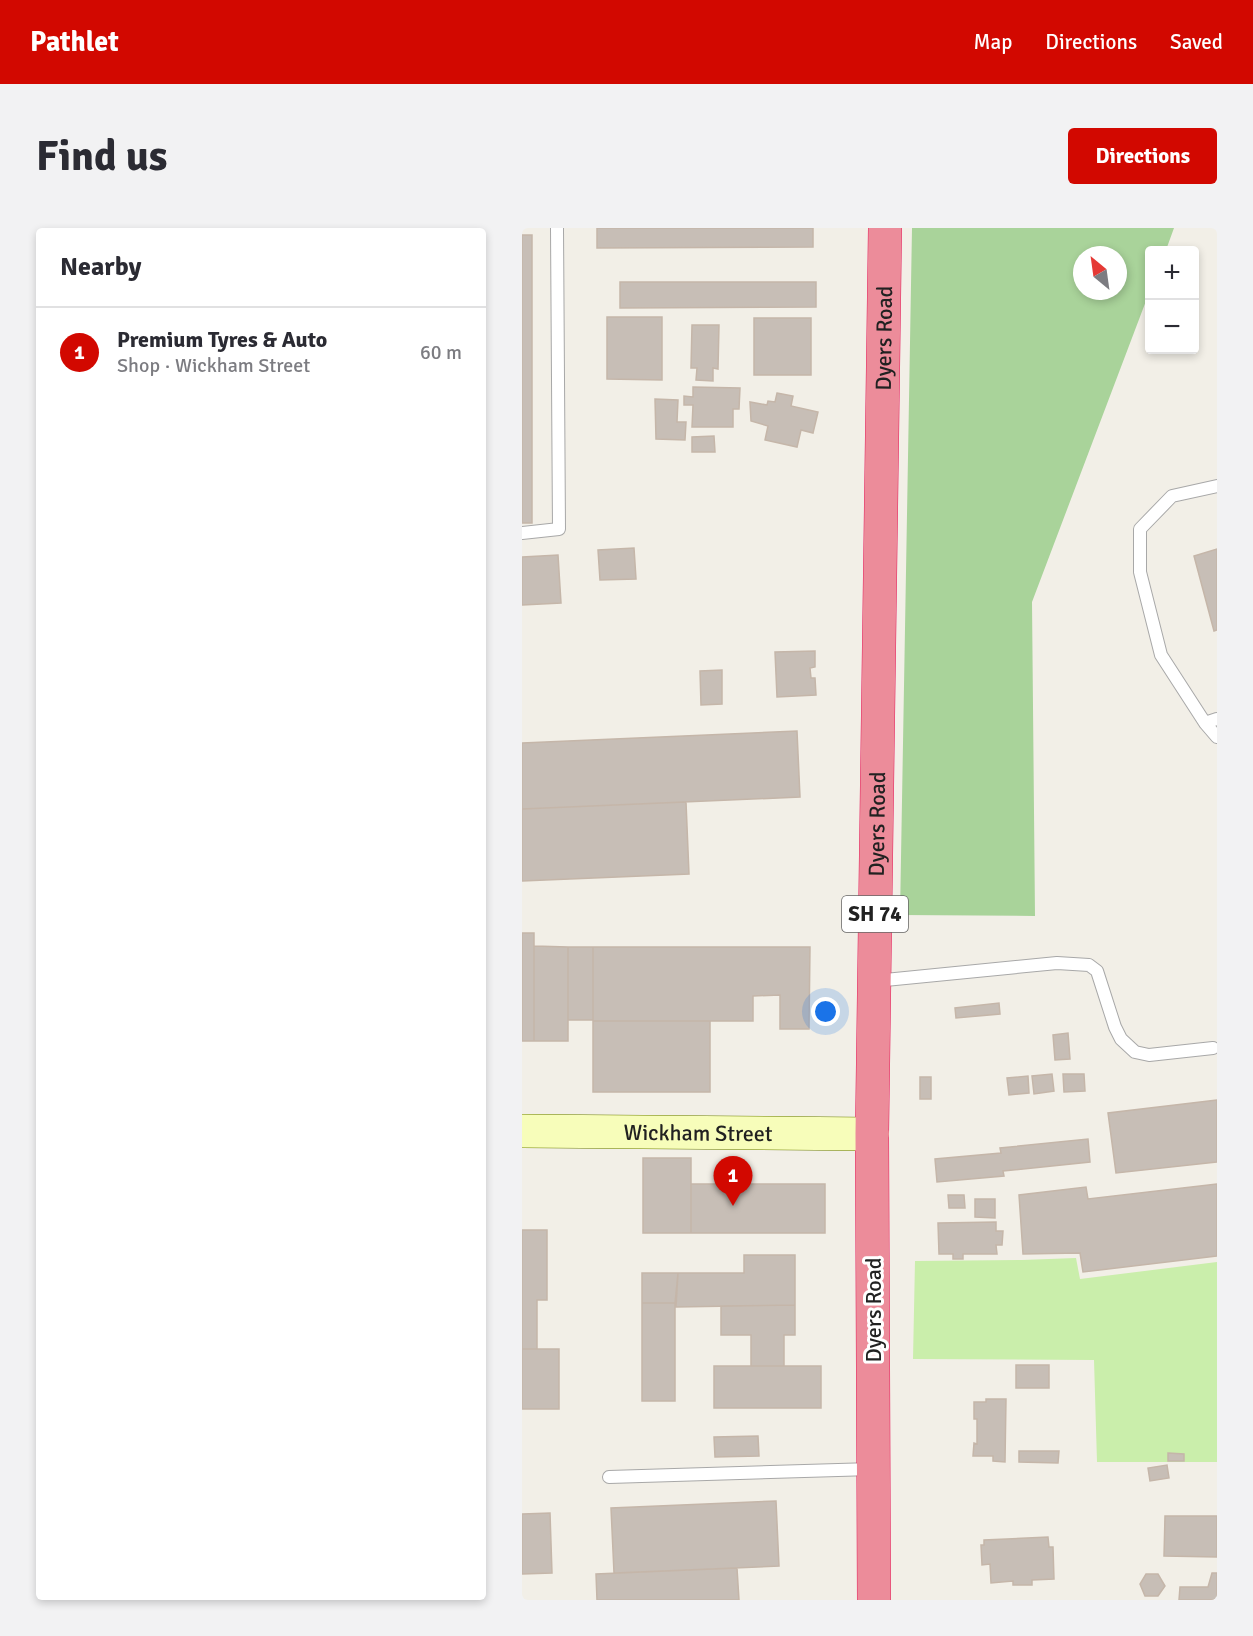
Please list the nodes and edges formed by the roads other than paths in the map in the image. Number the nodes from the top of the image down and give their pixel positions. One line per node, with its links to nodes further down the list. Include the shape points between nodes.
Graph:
1 (557, 228): 4 (lane, via 559,529)
2 (885, 228): 7 (highway, Dyers Road / SH 74)
3 (1217, 486): 5 (lane, via 1172,496 1140,529 1140,572 1161,655)
4 (522, 532)
5 (1211, 721): 6 (lane)
6 (1217, 737)
7 (874, 981): 8 (lane, via 1057,963 1089,964 1097,971 1114,1027 1135,1052 1149,1055); 10 (highway, Dyers Road / SH 74)
8 (1213, 1048)
9 (522, 1131): 10 (street, Wickham Street)
10 (872, 1134): 11 (highway, Dyers Road / SH 74)
11 (873, 1469): 12 (lane); 13 (highway, Dyers Road / SH 74)
12 (609, 1478)
13 (874, 1600)

